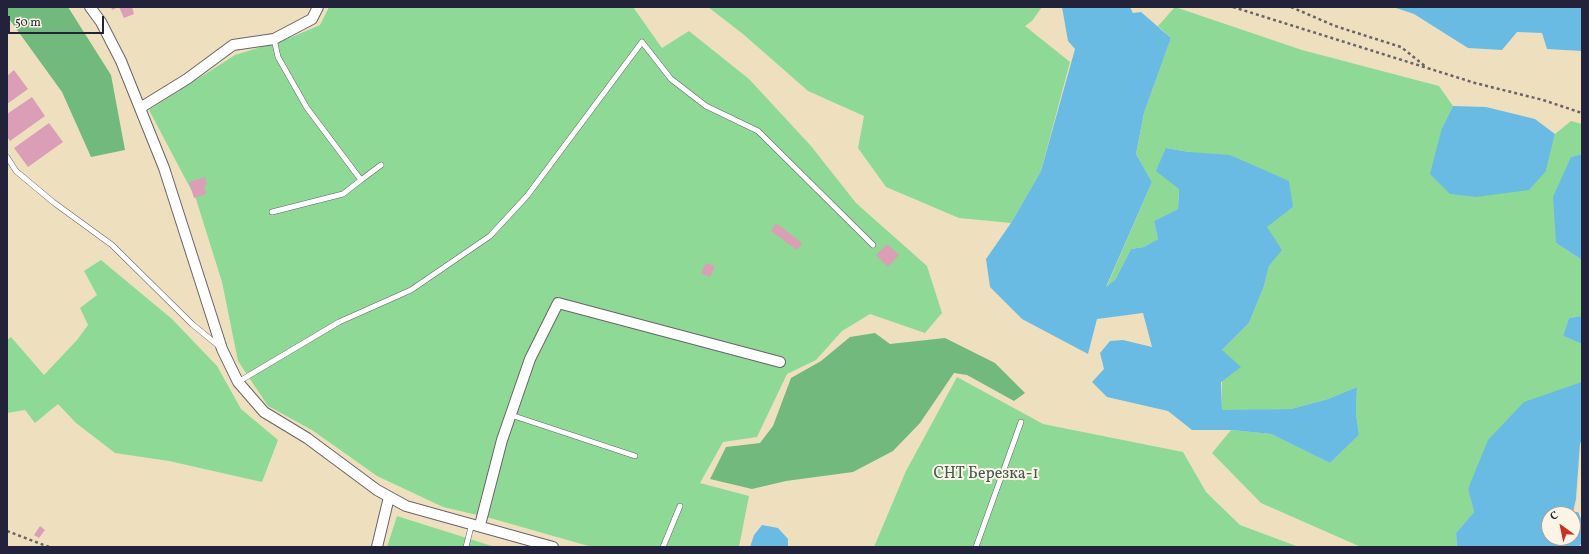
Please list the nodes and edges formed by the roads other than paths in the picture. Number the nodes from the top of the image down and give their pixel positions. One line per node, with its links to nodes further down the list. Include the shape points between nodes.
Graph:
1 (90, 7): 4 (street, via 101,22 121,61)
2 (318, 7): 3 (street, via 312,19)
3 (274, 39): 4 (street, via 233,45 187,79); 7 (lane, via 278,57 307,108)
4 (140, 108): 10 (street, via 164,168)
5 (7, 157): 10 (lane, via 16,171 112,245 192,324)
6 (381, 166): 7 (lane)
7 (361, 180): 8 (lane, via 342,194)
8 (272, 212)
9 (873, 245): 12 (lane, via 758,131 706,106 671,79 642,42 527,196 490,236 411,290 339,322)
10 (222, 349): 12 (street)
11 (780, 362): 13 (street, via 558,303 530,359)
12 (238, 382): 16 (street, via 264,412 307,438)
13 (511, 415): 15 (lane); 18 (street)
14 (1021, 422): 23 (lane)
15 (635, 456)
16 (389, 497): 18 (street, via 406,506); 19 (street)
17 (680, 506): 22 (lane)
18 (476, 524): 20 (lane); 21 (street)
19 (377, 547)
20 (466, 547)
21 (553, 547)
22 (663, 547)
23 (976, 547)

